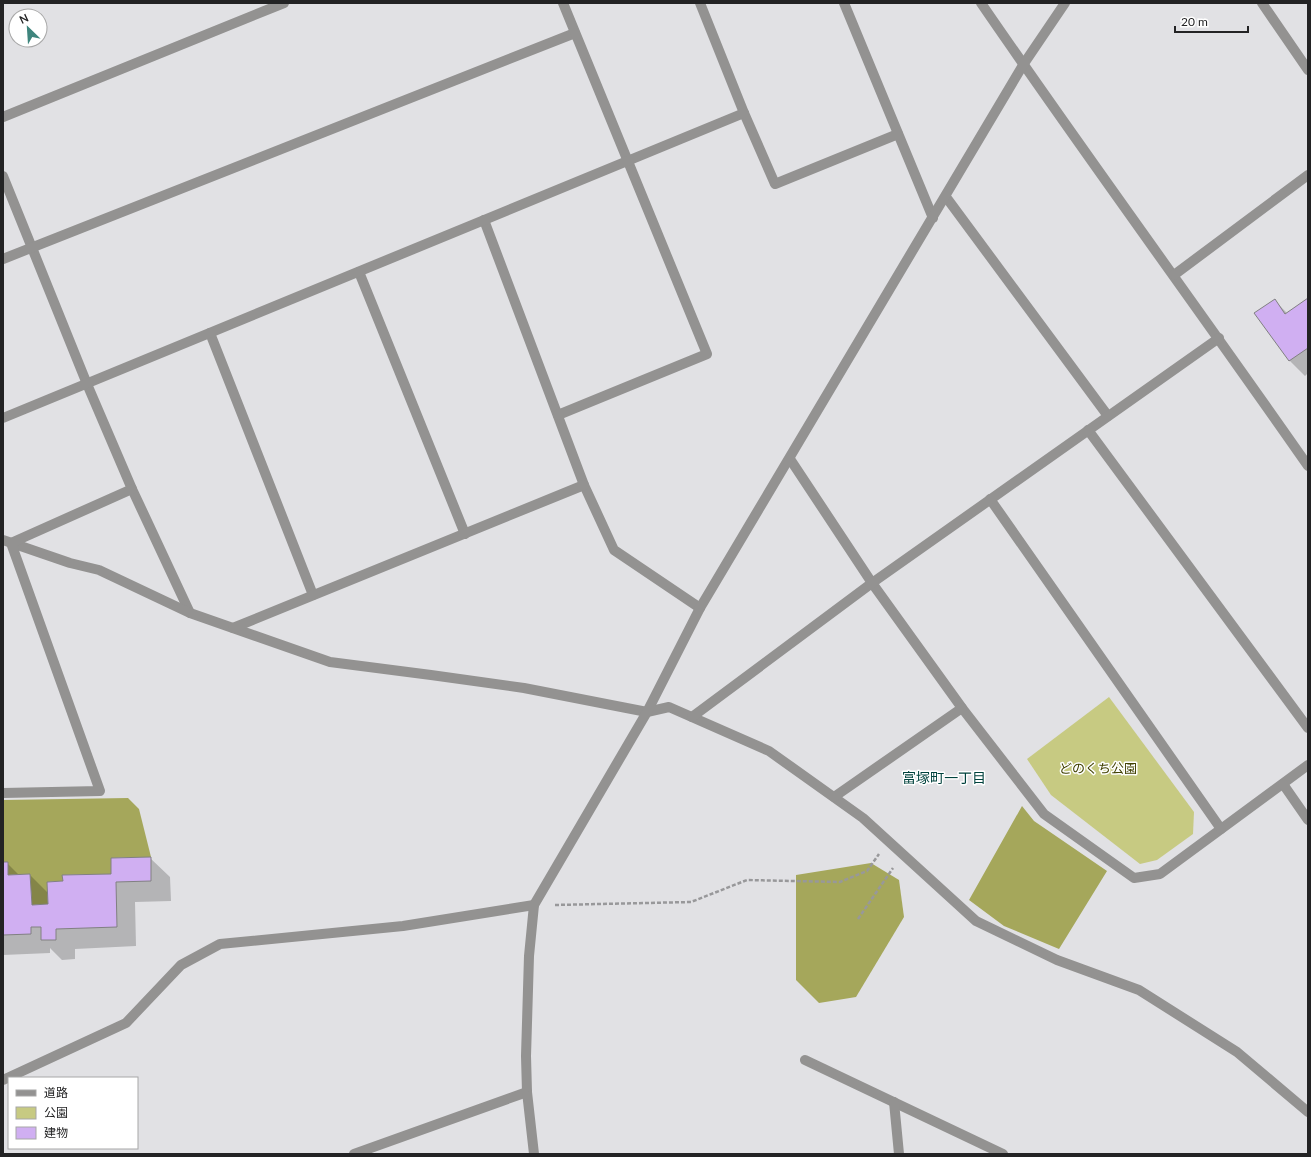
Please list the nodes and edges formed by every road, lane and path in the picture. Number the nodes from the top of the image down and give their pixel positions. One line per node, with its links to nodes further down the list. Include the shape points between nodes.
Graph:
1 (284, 3): 12 (street)
2 (563, 3): 8 (street)
3 (700, 3): 11 (street)
4 (844, 3): 13 (street)
5 (981, 3): 9 (street)
6 (1065, 3): 9 (street)
7 (1262, 3): 10 (street)
8 (575, 32): 14 (street); 20 (street)
9 (1023, 64): 17 (street); 23 (street)
10 (1308, 70)
11 (744, 113): 13 (street, via 775,184); 14 (street)
12 (3, 117)
13 (898, 134): 18 (street)
14 (627, 161): 19 (street); 27 (street, via 707,354)
15 (1308, 175): 23 (street)
16 (3, 176): 20 (street)
17 (946, 197): 18 (street); 28 (street)
18 (933, 218): 31 (street)
19 (484, 220): 22 (street); 27 (street)
20 (31, 247): 21 (street); 26 (street)
21 (3, 259)
22 (358, 272): 24 (street); 36 (street)
23 (1174, 275): 25 (street)
24 (210, 333): 26 (street); 39 (street)
25 (1219, 338): 28 (street); 32 (street)
26 (87, 384): 29 (street); 34 (street)
27 (558, 415): 33 (street)
28 (1108, 416): 30 (street)
29 (3, 418)
30 (1088, 430): 35 (street); 46 (street)
31 (790, 459): 38 (street); 40 (street)
32 (1308, 466)
33 (584, 485): 36 (street); 40 (street, via 614,550)
34 (132, 489): 37 (street); 41 (street)
35 (990, 499): 38 (street); 52 (street)
36 (465, 534): 39 (street)
37 (7, 541): 41 (street, via 70,563 99,570); 49 (street, via 100,791)
38 (872, 583): 43 (street); 45 (street)
39 (313, 596): 42 (street)
40 (700, 608): 44 (street)
41 (190, 613): 42 (street)
42 (233, 628): 44 (street, via 330,662 524,688)
43 (962, 708): 50 (street); 52 (street, via 1044,814 1134,878 1160,874)
44 (647, 712): 45 (street, via 669,707); 55 (street)
45 (692, 717): 50 (street, via 769,751)
46 (1308, 728)
47 (1308, 765): 48 (street)
48 (1283, 784): 51 (street); 52 (street)
49 (3, 793)
50 (834, 798): 53 (street)
51 (1308, 820)
52 (1221, 829)
53 (889, 840): 54 (street); 55 (path, via 867,871 840,882 747,880 691,902)
54 (904, 854): 56 (path); 61 (street, via 976,921 1057,960 1138,990 1237,1052)
55 (534, 905): 58 (street, via 403,926 220,944 181,964 126,1023); 59 (street, via 529,956)
56 (858, 919)
57 (805, 1060): 60 (street)
58 (9, 1077)
59 (527, 1092): 62 (street); 63 (street)
60 (894, 1102): 64 (street); 65 (street)
61 (1308, 1112)
62 (354, 1154)
63 (534, 1154)
64 (899, 1154)
65 (1003, 1154)

